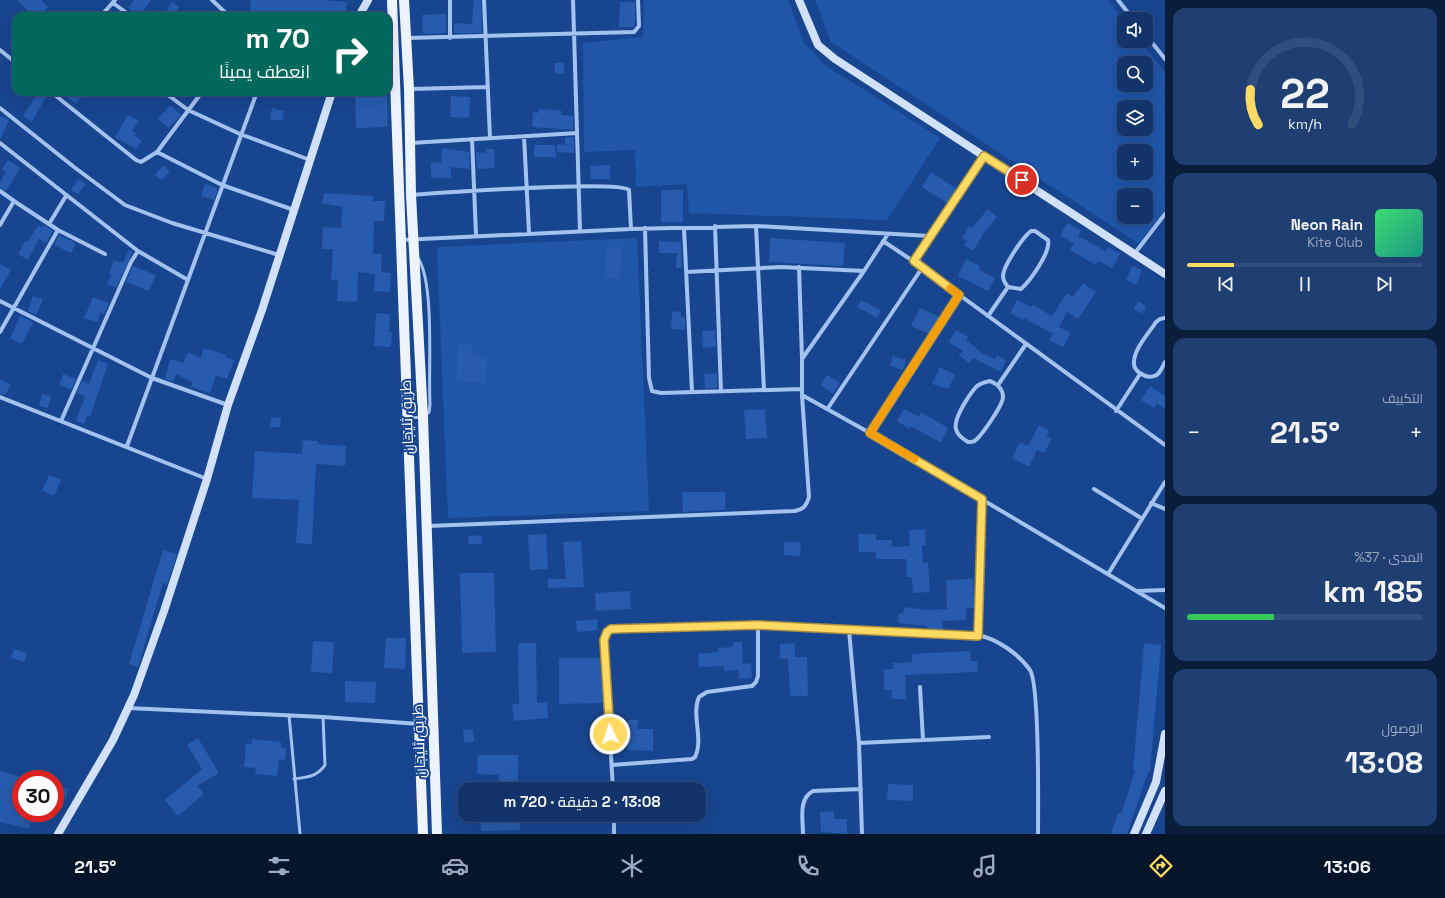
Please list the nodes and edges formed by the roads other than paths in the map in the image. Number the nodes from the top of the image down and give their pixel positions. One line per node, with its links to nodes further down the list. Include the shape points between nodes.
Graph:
1 (212, 0): 14 (street)
2 (368, 0): 15 (street)
3 (392, 0): 69 (main road, طريق ثليجان)
4 (404, 0): 19 (main road, طريق ثليجان)
5 (450, 0): 20 (street)
6 (484, 0): 18 (street)
7 (573, 0): 17 (street)
8 (638, 0): 17 (street, via 639,26 634,32)
9 (799, 0): 42 (street, via 818,46 835,60)
10 (1118, 0): 16 (street)
11 (114, 1): 12 (street); 13 (street)
12 (104, 12)
13 (126, 12)
14 (225, 12)
15 (361, 12)
16 (1127, 12)
17 (574, 34): 18 (street); 34 (street)
18 (485, 36): 20 (street); 25 (street)
19 (405, 38): 20 (street); 26 (main road, طريق ثليجان)
20 (450, 38)
21 (1153, 44): 23 (street)
22 (0, 50): 24 (street)
23 (1165, 59)
24 (12, 60)
25 (488, 87): 26 (street); 37 (street)
26 (409, 89): 40 (main road, طريق ثليجان)
27 (56, 96): 41 (street, via 136,160 141,162)
28 (169, 96): 33 (street)
29 (199, 96): 33 (street)
30 (255, 96): 35 (street)
31 (331, 96): 43 (street)
32 (0, 108): 63 (street, via 74,168 125,205 142,213)
33 (188, 110): 35 (street); 41 (street)
34 (577, 133): 36 (street); 45 (street)
35 (240, 134): 43 (street); 44 (street)
36 (524, 136): 37 (street); 46 (street)
37 (490, 138): 38 (street)
38 (472, 139): 40 (street); 48 (street)
39 (0, 143): 50 (street)
40 (411, 143): 49 (main road, طريق ثليجان)
41 (157, 152): 44 (street)
42 (984, 156): 67 (street); 72 (street)
43 (310, 160): 52 (street)
44 (222, 185): 52 (street); 63 (street)
45 (578, 187): 46 (street); 58 (street, via 627,188); 62 (street)
46 (527, 189): 48 (street); 64 (street)
47 (0, 191): 51 (street)
48 (474, 192): 49 (street); 66 (street)
49 (411, 195): 68 (main road, طريق ثليجان)
50 (66, 196): 54 (street); 71 (street)
51 (14, 201): 54 (street); 55 (street)
52 (294, 210): 74 (street)
53 (1165, 214): 72 (street)
54 (49, 224): 61 (street)
55 (0, 225)
56 (715, 226): 57 (street); 60 (street); 79 (street)
57 (756, 226): 65 (street); 76 (street)
58 (631, 228): 59 (street); 62 (street)
59 (645, 228): 60 (street); 101 (street, via 650,388 661,394)
60 (684, 228): 81 (street)
61 (58, 230): 73 (street); 87 (street)
62 (580, 231): 64 (street)
63 (205, 232): 74 (street); 83 (street)
64 (529, 233): 66 (street)
65 (888, 234): 67 (street); 70 (street)
66 (476, 236): 68 (street)
67 (929, 236): 75 (street)
68 (414, 239): 69 (street); 107 (main road, طريق ثليجان)
69 (400, 240): 108 (main road, طريق ثليجان)
70 (883, 241): 75 (street); 80 (street)
71 (138, 252): 83 (street); 92 (street, via 131,262)
72 (1135, 253): 82 (street)
73 (104, 254)
74 (279, 255): 104 (street)
75 (914, 261): 78 (street)
76 (757, 267): 77 (street); 79 (street); 99 (street)
77 (799, 267): 80 (street); 93 (street)
78 (922, 268): 85 (street); 105 (street)
79 (717, 270): 81 (street); 100 (street)
80 (864, 271): 93 (street)
81 (686, 272): 101 (street)
82 (1165, 274)
83 (188, 280): 96 (street)
84 (1008, 287): 84 (street, via 1021,289 1049,249 1048,240 1035,231 1031,231 1025,237 1004,269 1003,281); 88 (street)
85 (959, 295): 88 (street); 110 (street)
86 (0, 301): 87 (street)
87 (14, 309): 90 (street); 92 (street)
88 (988, 316): 91 (street)
89 (1165, 318): 95 (street, via 1156,322 1135,355 1134,368)
90 (0, 332)
91 (1026, 344): 97 (street); 106 (street)
92 (93, 348): 96 (street); 109 (street)
93 (802, 359): 98 (street)
94 (1165, 362): 95 (street, via 1154,376)
95 (1140, 374): 106 (street)
96 (152, 378): 104 (street); 111 (street)
97 (998, 385): 97 (street, via 990,381 977,387 956,419 956,430 960,437 968,442 977,439 1001,405 1003,397)
98 (802, 389): 99 (street); 102 (street)
99 (764, 390): 100 (street)
100 (721, 391): 101 (street)
101 (692, 392)
102 (802, 395): 105 (street); 120 (street, via 808,497 803,509)
103 (0, 397): 109 (street)
104 (228, 405): 113 (street)
105 (828, 408): 110 (street)
106 (1116, 411): 112 (street)
107 (423, 417): 108 (lane); 120 (main road, طريق ثليجان)
108 (408, 418): 132 (main road, طريق ثليجان)
109 (61, 420): 111 (street)
110 (870, 433): 116 (street)
111 (127, 446): 113 (street)
112 (1165, 446)
113 (207, 479): 129 (street, via 164,611)
114 (1165, 482): 117 (street)
115 (1094, 489): 119 (street)
116 (982, 499): 121 (street); 127 (street)
117 (1151, 503): 118 (street); 119 (street)
118 (1165, 509)
119 (1141, 518): 121 (street)
120 (425, 526): 133 (main road, طريق ثليجان)
121 (1108, 574): 123 (street)
122 (1165, 590): 123 (street)
123 (1137, 591): 124 (street)
124 (1165, 608)
125 (758, 625): 126 (street); 138 (street, via 756,682 752,686 707,692 699,697 696,704 695,757); 138 (street, via 611,629 607,632 604,640)
126 (849, 630): 127 (street); 137 (street)
127 (978, 636): 151 (street, via 999,643 1012,652 1033,677 1036,703)
128 (920, 687): 136 (street)
129 (128, 708): 130 (street); 144 (street, via 113,740)
130 (289, 716): 131 (street); 139 (lane)
131 (323, 717): 132 (street); 139 (lane, via 325,765 312,777)
132 (420, 725): 133 (street); 146 (main road, طريق ثليجان)
133 (434, 725): 147 (main road, طريق ثليجان)
134 (1165, 734): 152 (street, via 1156,782)
135 (989, 737): 136 (street)
136 (922, 740): 137 (street)
137 (859, 743): 141 (street)
138 (612, 765): 140 (street)
139 (294, 779): 145 (lane)
140 (613, 782)
141 (861, 789): 149 (street, via 813,790 807,794 802,810); 150 (street)
142 (1165, 791): 153 (street)
143 (614, 822): 148 (street)
144 (58, 834)
145 (300, 834)
146 (423, 834)
147 (437, 834)
148 (614, 834)
149 (803, 834)
150 (862, 834)
151 (1038, 834)
152 (1134, 834)
153 (1146, 834)

